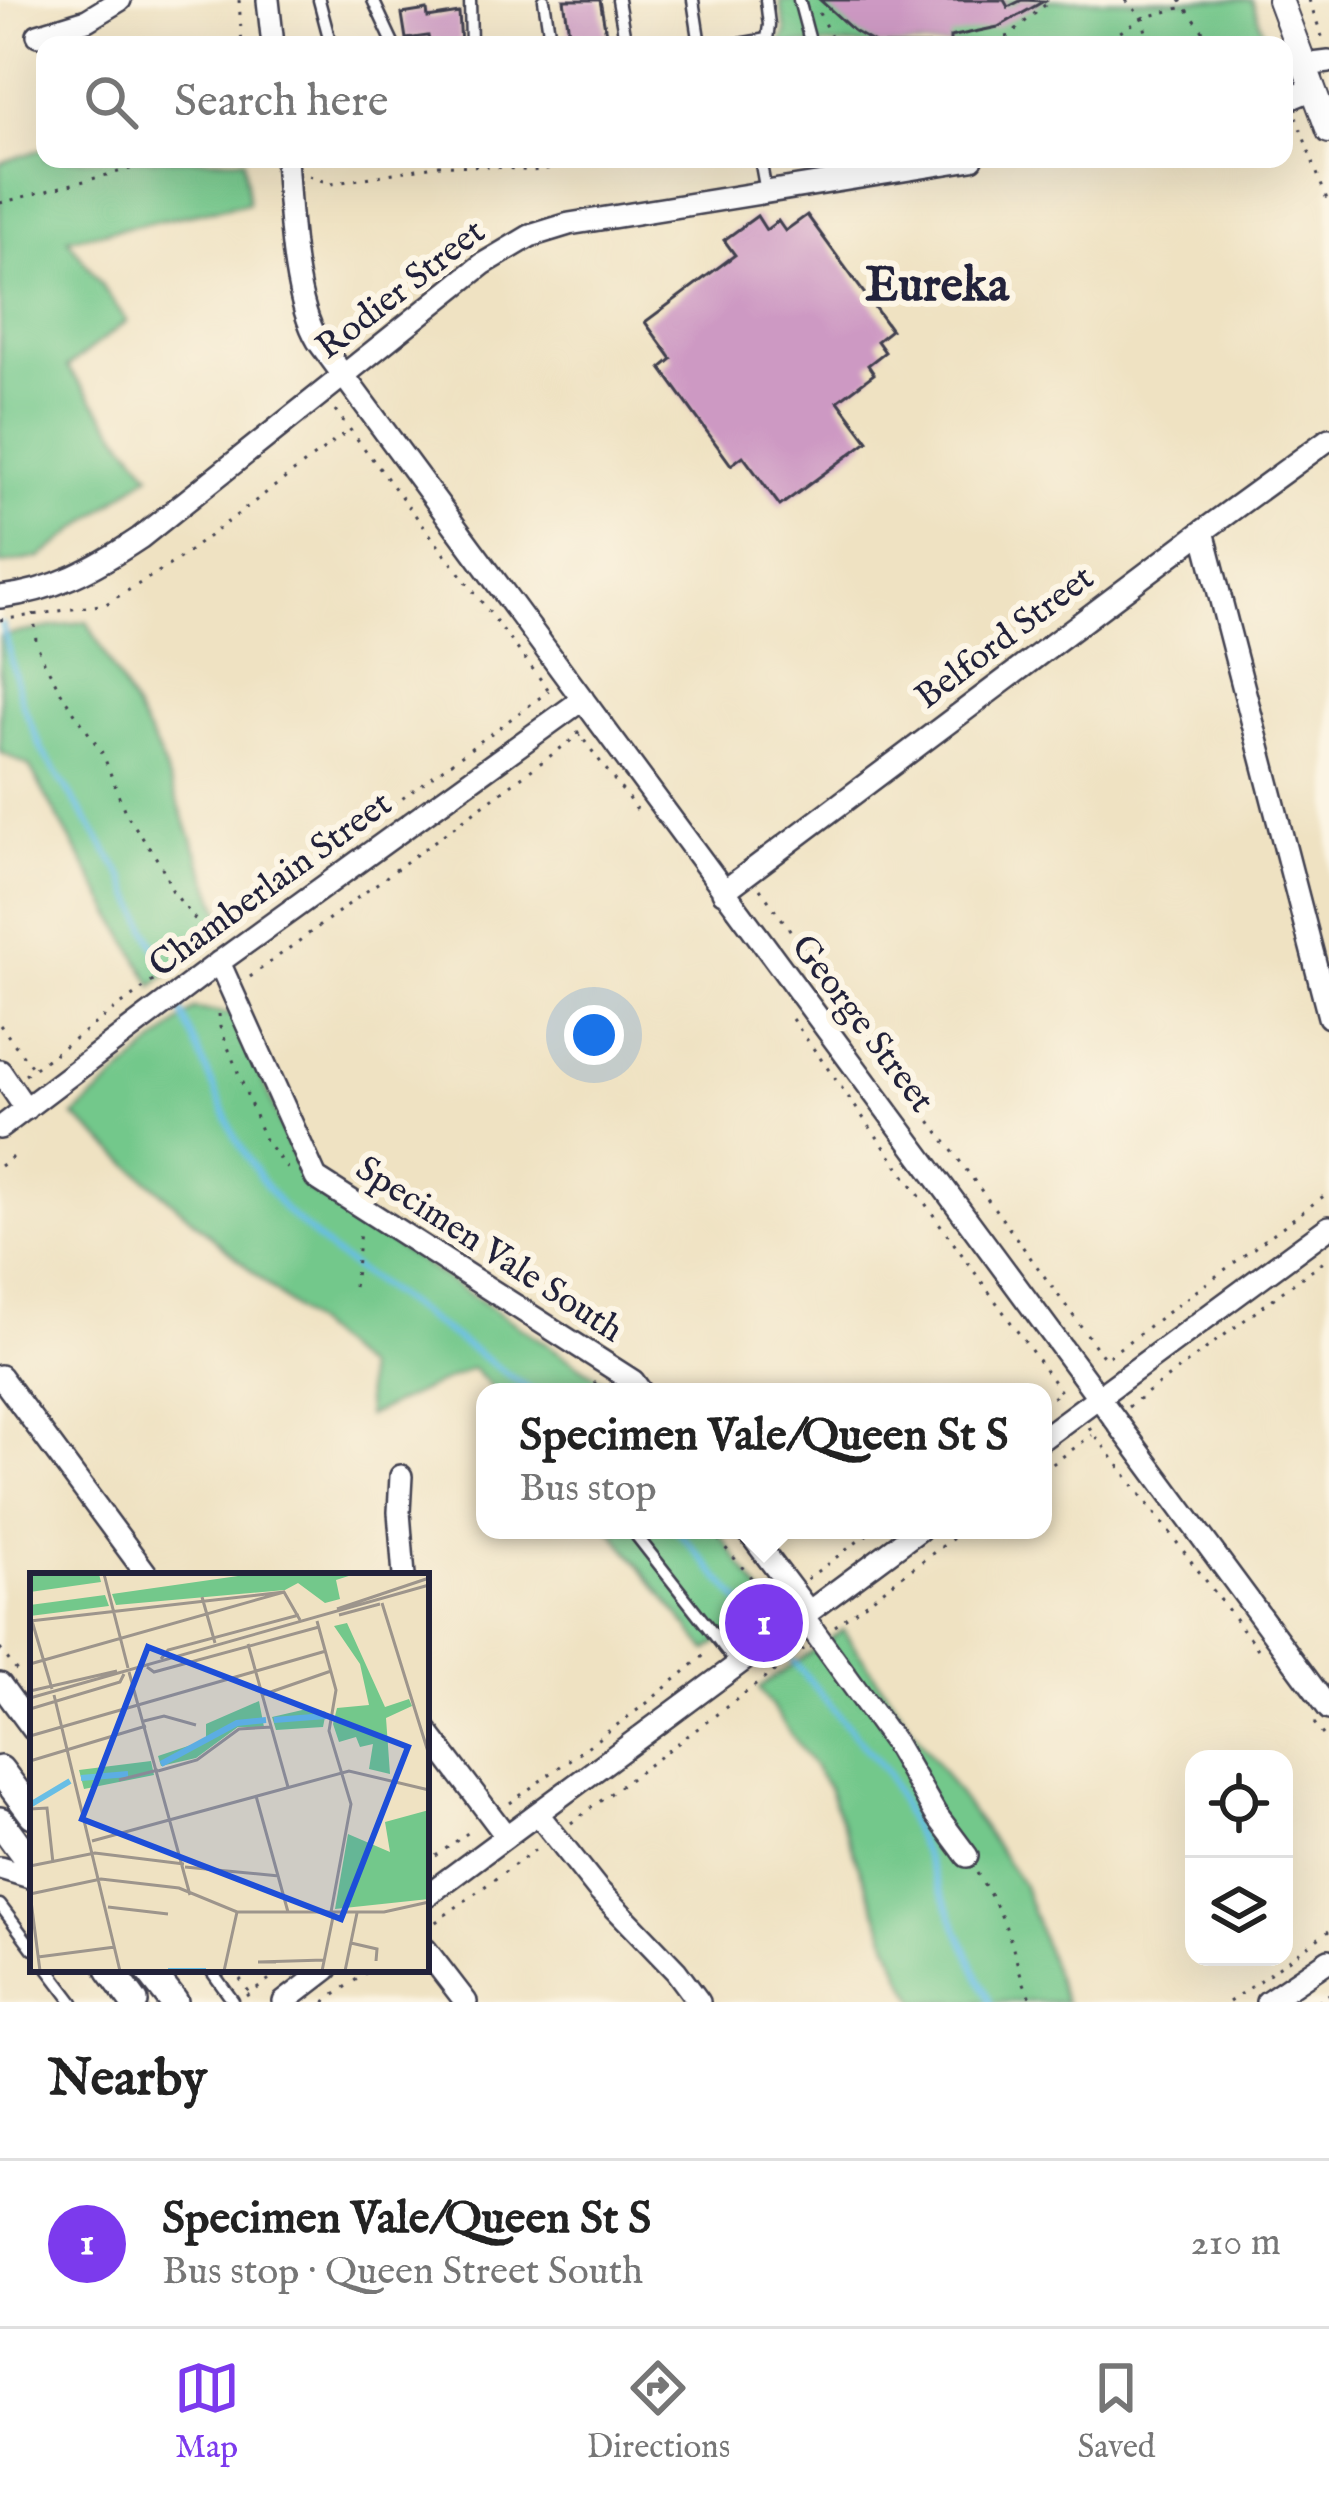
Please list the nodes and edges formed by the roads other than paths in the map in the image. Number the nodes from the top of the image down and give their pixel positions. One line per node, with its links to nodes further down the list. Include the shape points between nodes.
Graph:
1 (120, 0): 12 (street)
2 (268, 0): 13 (street)
3 (319, 0): 14 (lane)
4 (373, 0): 15 (lane)
5 (470, 0): 16 (lane)
6 (544, 0): 17 (lane)
7 (618, 0): 18 (lane)
8 (693, 0): 19 (lane)
9 (766, 0): 20 (lane)
10 (799, 0): 21 (lane)
11 (1280, 0): 22 (street)
12 (38, 34)
13 (272, 36)
14 (329, 36)
15 (390, 36)
16 (471, 36)
17 (550, 36)
18 (624, 36)
19 (699, 36)
20 (767, 36)
21 (809, 36)
22 (1319, 68): 23 (street); 24 (street)
23 (1293, 93)
24 (1329, 130)
25 (287, 168): 29 (street, George Street, via 303,307)
26 (762, 168): 28 (lane)
27 (871, 168): 28 (street, Rodier Street)
28 (766, 192): 29 (street, Rodier Street, via 530,236 483,264)
29 (345, 376): 32 (street, Rodier Street, via 112,557 59,585); 33 (street, George Street)
30 (1329, 440): 31 (street, Belford Street)
31 (1203, 531): 34 (street, Belford Street); 36 (street)
32 (0, 597)
33 (574, 705): 34 (street, George Street); 35 (street, Chamberlain Street)
34 (723, 892): 43 (street, George Street)
35 (219, 962): 38 (street, Chamberlain Street); 42 (street, Specimen Vale South, via 316,1178)
36 (1329, 1017)
37 (5, 1079): 38 (street)
38 (26, 1109): 39 (street, Chamberlain Street)
39 (0, 1128)
40 (1329, 1227): 43 (street)
41 (0, 1376): 49 (street)
42 (634, 1383)
43 (1100, 1397): 44 (street); 54 (street, George Street)
44 (1052, 1431)
45 (400, 1476): 50 (street)
46 (639, 1539): 52 (lane)
47 (754, 1539): 51 (street)
48 (907, 1539): 51 (street)
49 (146, 1573)
50 (404, 1573)
51 (806, 1614): 52 (street); 62 (street, via 815,1641 894,1742)
52 (737, 1664): 59 (street)
53 (0, 1684): 55 (street)
54 (1322, 1717)
55 (30, 1726)
56 (429, 1734): 61 (street)
57 (0, 1770): 58 (main road)
58 (30, 1810)
59 (538, 1814): 61 (street); 82 (street)
60 (0, 1821): 63 (main road)
61 (506, 1836): 66 (street)
62 (967, 1856)
63 (30, 1862)
64 (0, 1868): 65 (street)
65 (30, 1877)
66 (429, 1894)
67 (0, 1905): 68 (lane)
68 (30, 1945)
69 (429, 1954): 81 (street)
70 (1329, 1960): 83 (street)
71 (50, 1972): 78 (lane)
72 (112, 1972): 79 (main road)
73 (150, 1972): 80 (main road)
74 (212, 1972): 77 (lane)
75 (323, 1972): 76 (street)
76 (285, 1999)
77 (233, 2001)
78 (73, 2002)
79 (134, 2002)
80 (174, 2002)
81 (466, 2002)
82 (699, 2002)
83 (1267, 2002)

